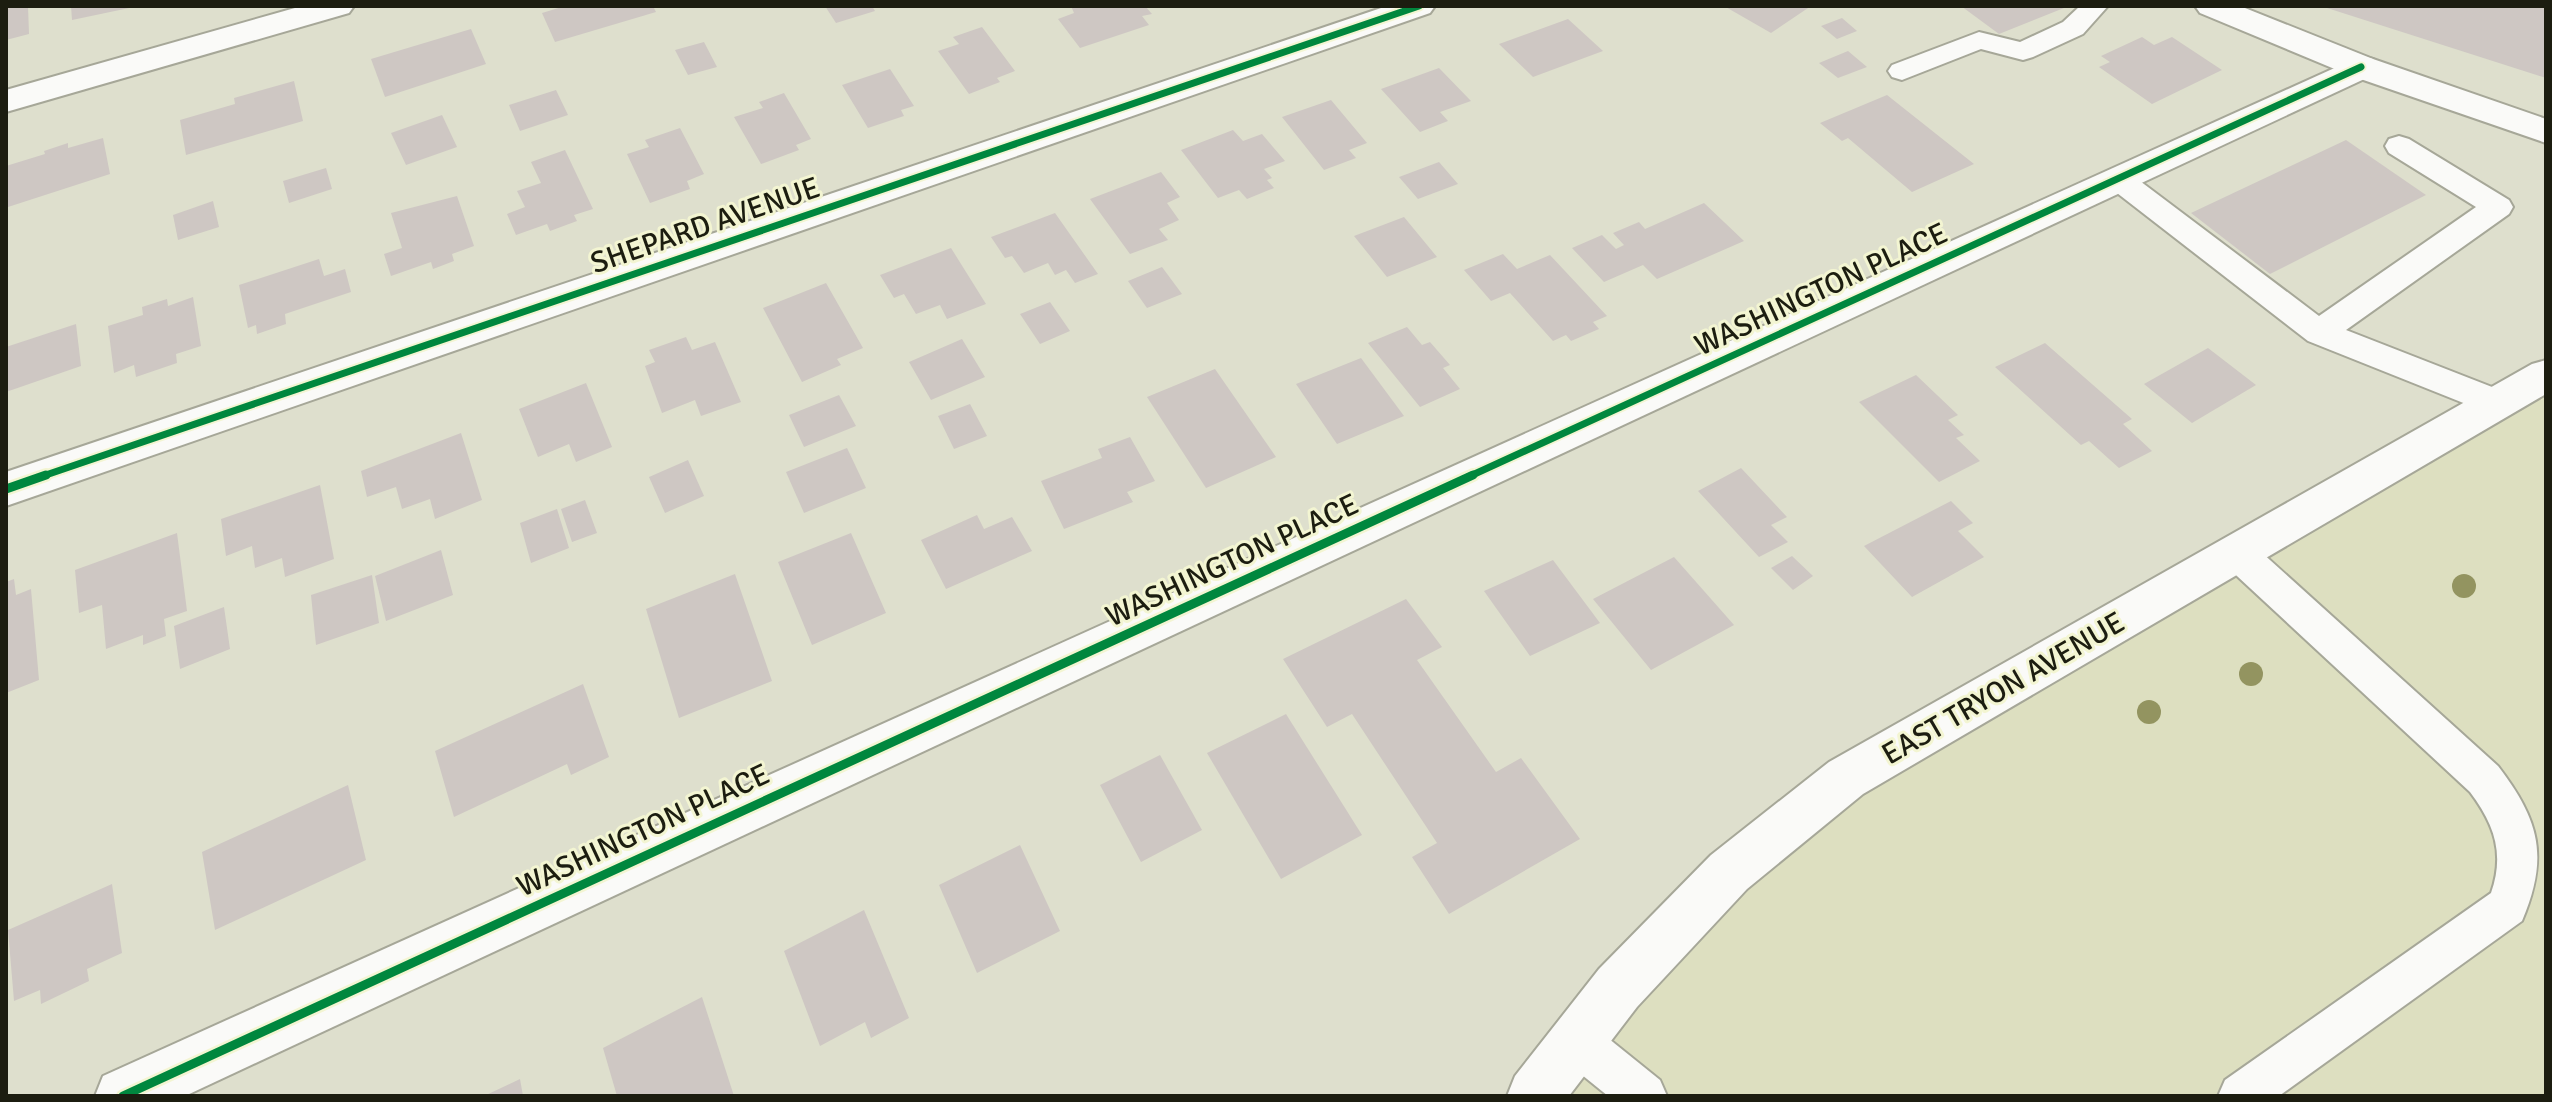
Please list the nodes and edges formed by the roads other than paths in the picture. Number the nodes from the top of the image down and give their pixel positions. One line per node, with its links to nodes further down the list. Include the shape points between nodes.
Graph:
1 (338, 6): 7 (street)
2 (1419, 6): 14 (street, SHEPARD AVENUE)
3 (2095, 6): 6 (lane, via 2073,28 2023,51 1979,40)
4 (2211, 6): 5 (street)
5 (2361, 67): 8 (street); 10 (street, WASHINGTON PLACE)
6 (1902, 71)
7 (6, 101)
8 (2546, 131)
9 (2399, 146): 11 (lane, via 2498,207)
10 (2118, 179): 11 (lane); 17 (street, WASHINGTON PLACE)
11 (2319, 333): 13 (lane)
12 (2546, 375): 13 (street, EAST TRYON AVENUE)
13 (2498, 403): 15 (street, EAST TRYON AVENUE)
14 (6, 489)
15 (2237, 553): 16 (street, EAST TRYON AVENUE, via 1846,778 1729,872 1618,988); 21 (lane, via 2484,779 2512,823 2522,866 2507,907)
16 (1577, 1042): 19 (street, EAST TRYON AVENUE); 20 (lane)
17 (183, 1082): 18 (street, WASHINGTON PLACE)
18 (123, 1096)
19 (1535, 1096)
20 (1644, 1096)
21 (2241, 1096)

